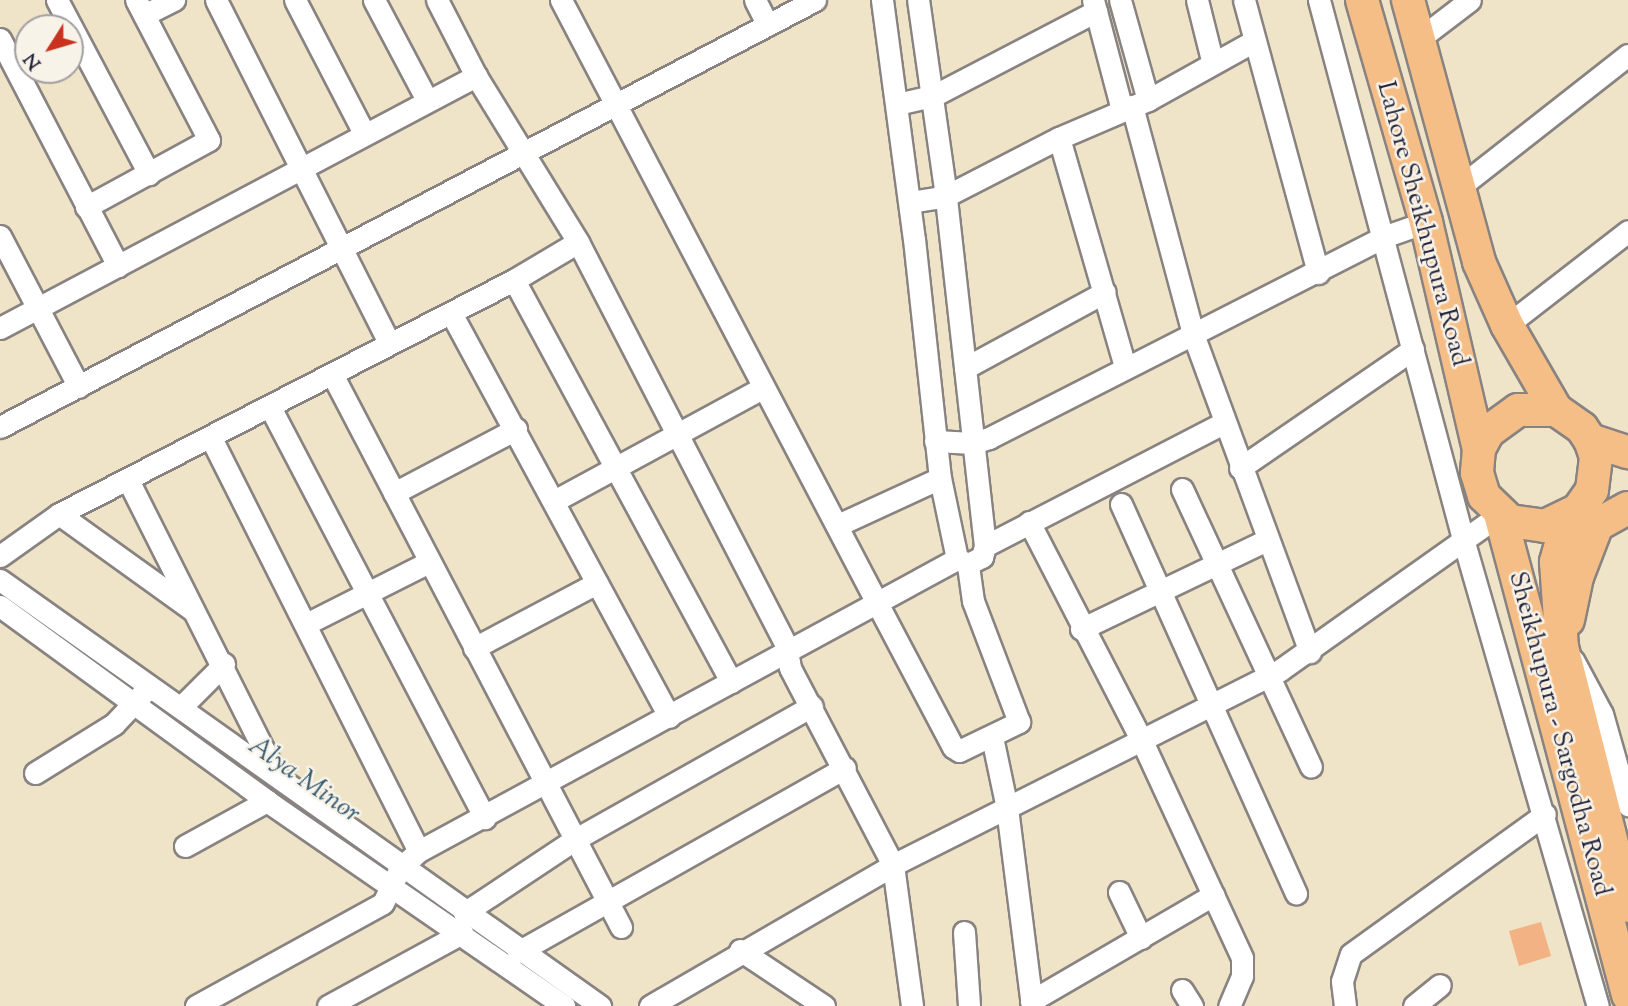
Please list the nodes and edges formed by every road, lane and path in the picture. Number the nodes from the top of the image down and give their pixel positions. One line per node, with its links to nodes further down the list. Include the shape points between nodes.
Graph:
1 (57, 0): 37 (street)
2 (174, 0): 20 (street)
3 (215, 0): 36 (street)
4 (295, 0): 33 (street)
5 (374, 0): 29 (street)
6 (437, 0): 27 (street)
7 (561, 0): 32 (street)
8 (755, 0): 21 (street)
9 (815, 0): 21 (street)
10 (882, 0): 30 (street)
11 (918, 0): 28 (street)
12 (1120, 0): 31 (street)
13 (1197, 0): 26 (street)
14 (1244, 0): 24 (street)
15 (1319, 0): 44 (street)
16 (1362, 0): 42 (highway, Lahore Sheikhupura Road)
17 (1408, 0): 23 (highway, Lahore Sheikhupura Road)
18 (1470, 0): 23 (street)
19 (1095, 6): 28 (street); 31 (street)
20 (140, 8): 37 (street, via 209,140)
21 (768, 25): 32 (street)
22 (0, 39): 41 (street)
23 (1419, 40): 38 (highway, Lahore Sheikhupura Road)
24 (1254, 41): 26 (street); 49 (street)
25 (1628, 55): 38 (street)
26 (1212, 60): 31 (street)
27 (476, 76): 29 (street); 35 (street)
28 (933, 96): 30 (street); 39 (street)
29 (427, 100): 33 (street)
30 (897, 104): 40 (street)
31 (1134, 105): 34 (street); 56 (street)
32 (617, 107): 35 (street); 63 (street)
33 (364, 133): 36 (street)
34 (1059, 138): 39 (street); 51 (street)
35 (521, 151): 45 (street); 47 (street)
36 (302, 165): 47 (street); 48 (street)
37 (149, 174): 41 (street)
38 (1457, 190): 54 (highway, Lahore Sheikhupura Road, via 1479,262)
39 (946, 196): 40 (street); 60 (street)
40 (909, 202): 72 (street)
41 (86, 207): 48 (street)
42 (1426, 222): 44 (street); 74 (highway, Lahore Sheikhupura Road)
43 (0, 236): 52 (street)
44 (1382, 237): 49 (street); 58 (street)
45 (578, 242): 50 (street); 69 (street)
46 (1624, 242): 54 (street)
47 (342, 248): 57 (street); 62 (street)
48 (118, 266): 52 (street)
49 (1318, 273): 56 (street)
50 (514, 280): 53 (street); 76 (street)
51 (1105, 292): 59 (street); 60 (street)
52 (38, 309): 55 (street); 62 (street)
53 (451, 313): 57 (street); 68 (street)
54 (1507, 325): 65 (highway, Lahore Sheikhupura Road)
55 (0, 328)
56 (1192, 334): 59 (street); 66 (street)
57 (389, 343): 61 (street)
58 (1413, 349): 77 (street); 92 (street)
59 (1125, 366): 73 (street, via 1007,430)
60 (965, 368): 73 (street)
61 (332, 374): 64 (street); 82 (street)
62 (79, 387): 67 (street)
63 (762, 388): 69 (street); 91 (street)
64 (270, 407): 70 (street); 102 (street)
65 (1556, 410): 71 (highway, via 1582,428); 74 (highway, via 1518,410 1494,425)
66 (1223, 423): 77 (street); 90 (street)
67 (0, 427)
68 (516, 429): 82 (street); 84 (street)
69 (677, 432): 76 (street); 111 (street)
70 (211, 438): 79 (street); 106 (street)
71 (1590, 440): 75 (highway); 81 (highway, via 1596,474)
72 (935, 441): 73 (street); 78 (street)
73 (973, 443): 94 (street)
74 (1479, 449): 88 (highway, via 1479,485)
75 (1628, 452)
76 (613, 468): 84 (street); 114 (street)
77 (1240, 468): 93 (street)
78 (940, 478): 91 (street); 97 (street)
79 (129, 482): 87 (street); 105 (street)
80 (1182, 489): 98 (street)
81 (1592, 490): 83 (highway); 89 (highway)
82 (394, 493): 96 (street)
83 (1628, 497)
84 (554, 501): 100 (street)
85 (1121, 505): 101 (street)
86 (1628, 508): 108 (highway, via 1597,526)
87 (59, 514): 95 (street); 105 (street)
88 (1500, 514): 89 (highway, via 1533,527); 92 (street); 136 (highway, Sheikhupura - Sargodha Road)
89 (1568, 518): 108 (highway, Sheikhupura - Sargodha Road, via 1556,562)
90 (1029, 522): 94 (street); 107 (street)
91 (838, 525): 103 (street)
92 (1463, 539): 110 (street); 130 (street)
93 (1267, 540): 98 (street); 110 (street)
94 (985, 546): 97 (street, via 982,557)
95 (0, 556)
96 (429, 562): 102 (street); 109 (street)
97 (963, 562): 103 (street); 120 (street, via 973,601 1019,720)
98 (1217, 564): 101 (street); 113 (street)
99 (0, 580): 115 (street)
100 (597, 583): 109 (street); 119 (street)
101 (1160, 591): 107 (street); 116 (street)
102 (368, 594): 106 (street); 131 (street)
103 (877, 603): 111 (street); 120 (street, via 954,749)
104 (0, 606): 115 (street)
105 (195, 612): 112 (street)
106 (306, 624): 134 (street)
107 (1081, 629): 121 (street)
108 (1562, 646): 127 (street, via 1580,669 1602,714); 143 (highway, Sheikhupura - Sargodha Road)
109 (474, 648): 126 (street)
110 (1310, 652): 113 (street)
111 (788, 654): 114 (street); 117 (street, via 790,668)
112 (224, 664): 118 (street); 125 (street)
113 (1268, 676): 116 (street); 122 (street)
114 (731, 682): 119 (street)
115 (143, 694): 118 (street); 124 (street, via 114,724); 128 (street)
116 (1211, 704): 121 (street); 140 (street)
117 (812, 706): 123 (street); 132 (street)
118 (181, 707): 125 (street)
119 (669, 718): 126 (street)
120 (992, 737): 129 (street)
121 (1141, 739): 129 (street); 141 (street)
122 (1311, 767)
123 (845, 768): 135 (street); 142 (street)
124 (35, 773)
125 (278, 778): 137 (street)
126 (543, 785): 131 (street); 132 (street)
127 (1627, 798)
128 (267, 801): 133 (street); 137 (street)
129 (1007, 808): 135 (street); 152 (street)
130 (1545, 814): 138 (street); 162 (street, via 1351,954 1342,981)
131 (485, 818): 134 (street)
132 (574, 840): 142 (street); 144 (street)
133 (184, 846)
134 (419, 851): 137 (street)
135 (893, 865): 148 (street); 159 (street)
136 (1594, 868): 138 (street); 151 (highway, Sheikhupura - Sargodha Road)
137 (397, 877): 144 (street); 153 (street, via 383,903)
138 (1564, 877): 164 (street)
139 (1119, 892): 147 (street)
140 (1296, 893)
141 (1213, 895): 147 (street); 161 (street, via 1243,967)
142 (606, 899): 145 (street); 149 (street)
143 (1628, 905)
144 (463, 923): 149 (street); 154 (street); 155 (street)
145 (621, 927)
146 (964, 932): 160 (street)
147 (1141, 938): 152 (street)
148 (740, 950): 157 (street); 158 (street)
149 (518, 952): 156 (street)
150 (1440, 985): 163 (street)
151 (1628, 995)
152 (1032, 1003)
153 (195, 1006)
154 (328, 1006)
155 (564, 1006)
156 (600, 1006)
157 (650, 1006)
158 (824, 1006)
159 (912, 1006)
160 (969, 1006)
161 (1229, 1006)
162 (1345, 1006)
163 (1414, 1006)
164 (1598, 1006)

